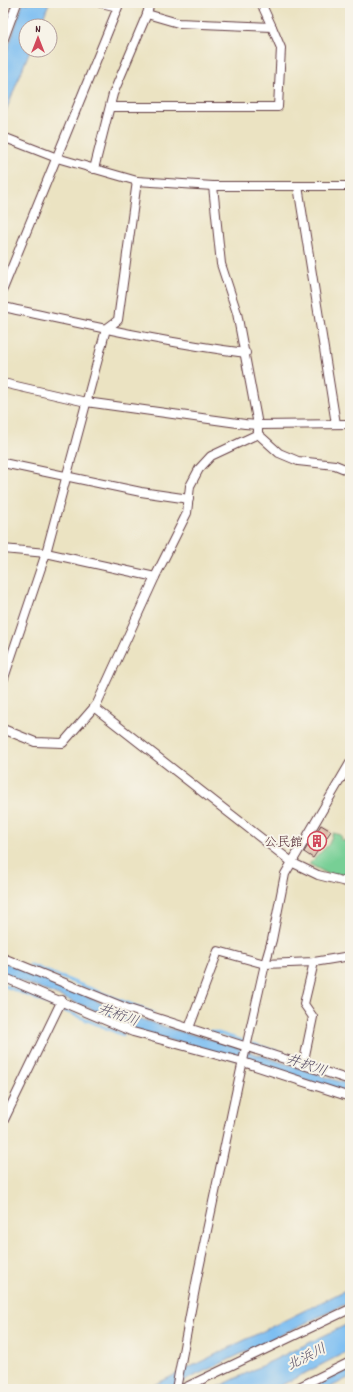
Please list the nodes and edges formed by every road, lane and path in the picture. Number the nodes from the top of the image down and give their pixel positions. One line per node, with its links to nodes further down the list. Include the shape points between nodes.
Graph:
1 (17, 3): 7 (street)
2 (101, 3): 10 (street, via 118,7)
3 (150, 3): 5 (street)
4 (261, 3): 6 (street)
5 (147, 14): 6 (street, via 178,23); 8 (street, via 113,94)
6 (272, 27): 8 (street, via 281,48 278,107)
7 (3, 41)
8 (110, 107): 11 (street)
9 (3, 137): 10 (street)
10 (57, 158): 11 (street); 16 (street)
11 (94, 169): 12 (street)
12 (137, 181): 13 (street); 18 (street, via 118,320)
13 (213, 186): 14 (street); 19 (street, via 221,264 237,313)
14 (298, 186): 15 (street); 22 (street)
15 (350, 186)
16 (3, 289)
17 (3, 307): 18 (street)
18 (106, 329): 19 (street, via 196,347); 21 (street)
19 (246, 353): 24 (street)
20 (3, 383): 21 (street)
21 (86, 402): 24 (street); 28 (street)
22 (336, 424): 23 (street); 24 (street)
23 (350, 424)
24 (258, 425): 25 (street)
25 (258, 434): 27 (street, via 280,452 298,461 335,466); 29 (street, via 211,456 199,469 190,486)
26 (3, 463): 28 (street)
27 (350, 471)
28 (66, 476): 29 (street); 31 (street)
29 (189, 499): 32 (street, via 188,513)
30 (3, 549): 31 (street)
31 (46, 553): 32 (street); 33 (street)
32 (155, 577): 34 (street)
33 (3, 681)
34 (96, 705): 35 (street, via 63,743 34,742); 37 (street, via 95,708)
35 (3, 728)
36 (350, 763): 37 (street)
37 (293, 863): 38 (street, via 318,875); 42 (street, via 285,874)
38 (350, 883)
39 (350, 956): 41 (street)
40 (3, 958): 45 (street, via 126,1008)
41 (314, 962): 42 (street); 48 (street, via 304,1004 313,1017)
42 (265, 964): 45 (street, via 218,951); 46 (street)
43 (3, 977): 44 (street)
44 (62, 1000): 47 (street, via 134,1032); 51 (street)
45 (189, 1028): 46 (street)
46 (246, 1046): 47 (street); 48 (street)
47 (243, 1062): 50 (street); 54 (street)
48 (303, 1065): 49 (street)
49 (350, 1080)
50 (350, 1097)
51 (3, 1122)
52 (350, 1309): 55 (street)
53 (350, 1362): 56 (street)
54 (176, 1389)
55 (182, 1389)
56 (295, 1389)

